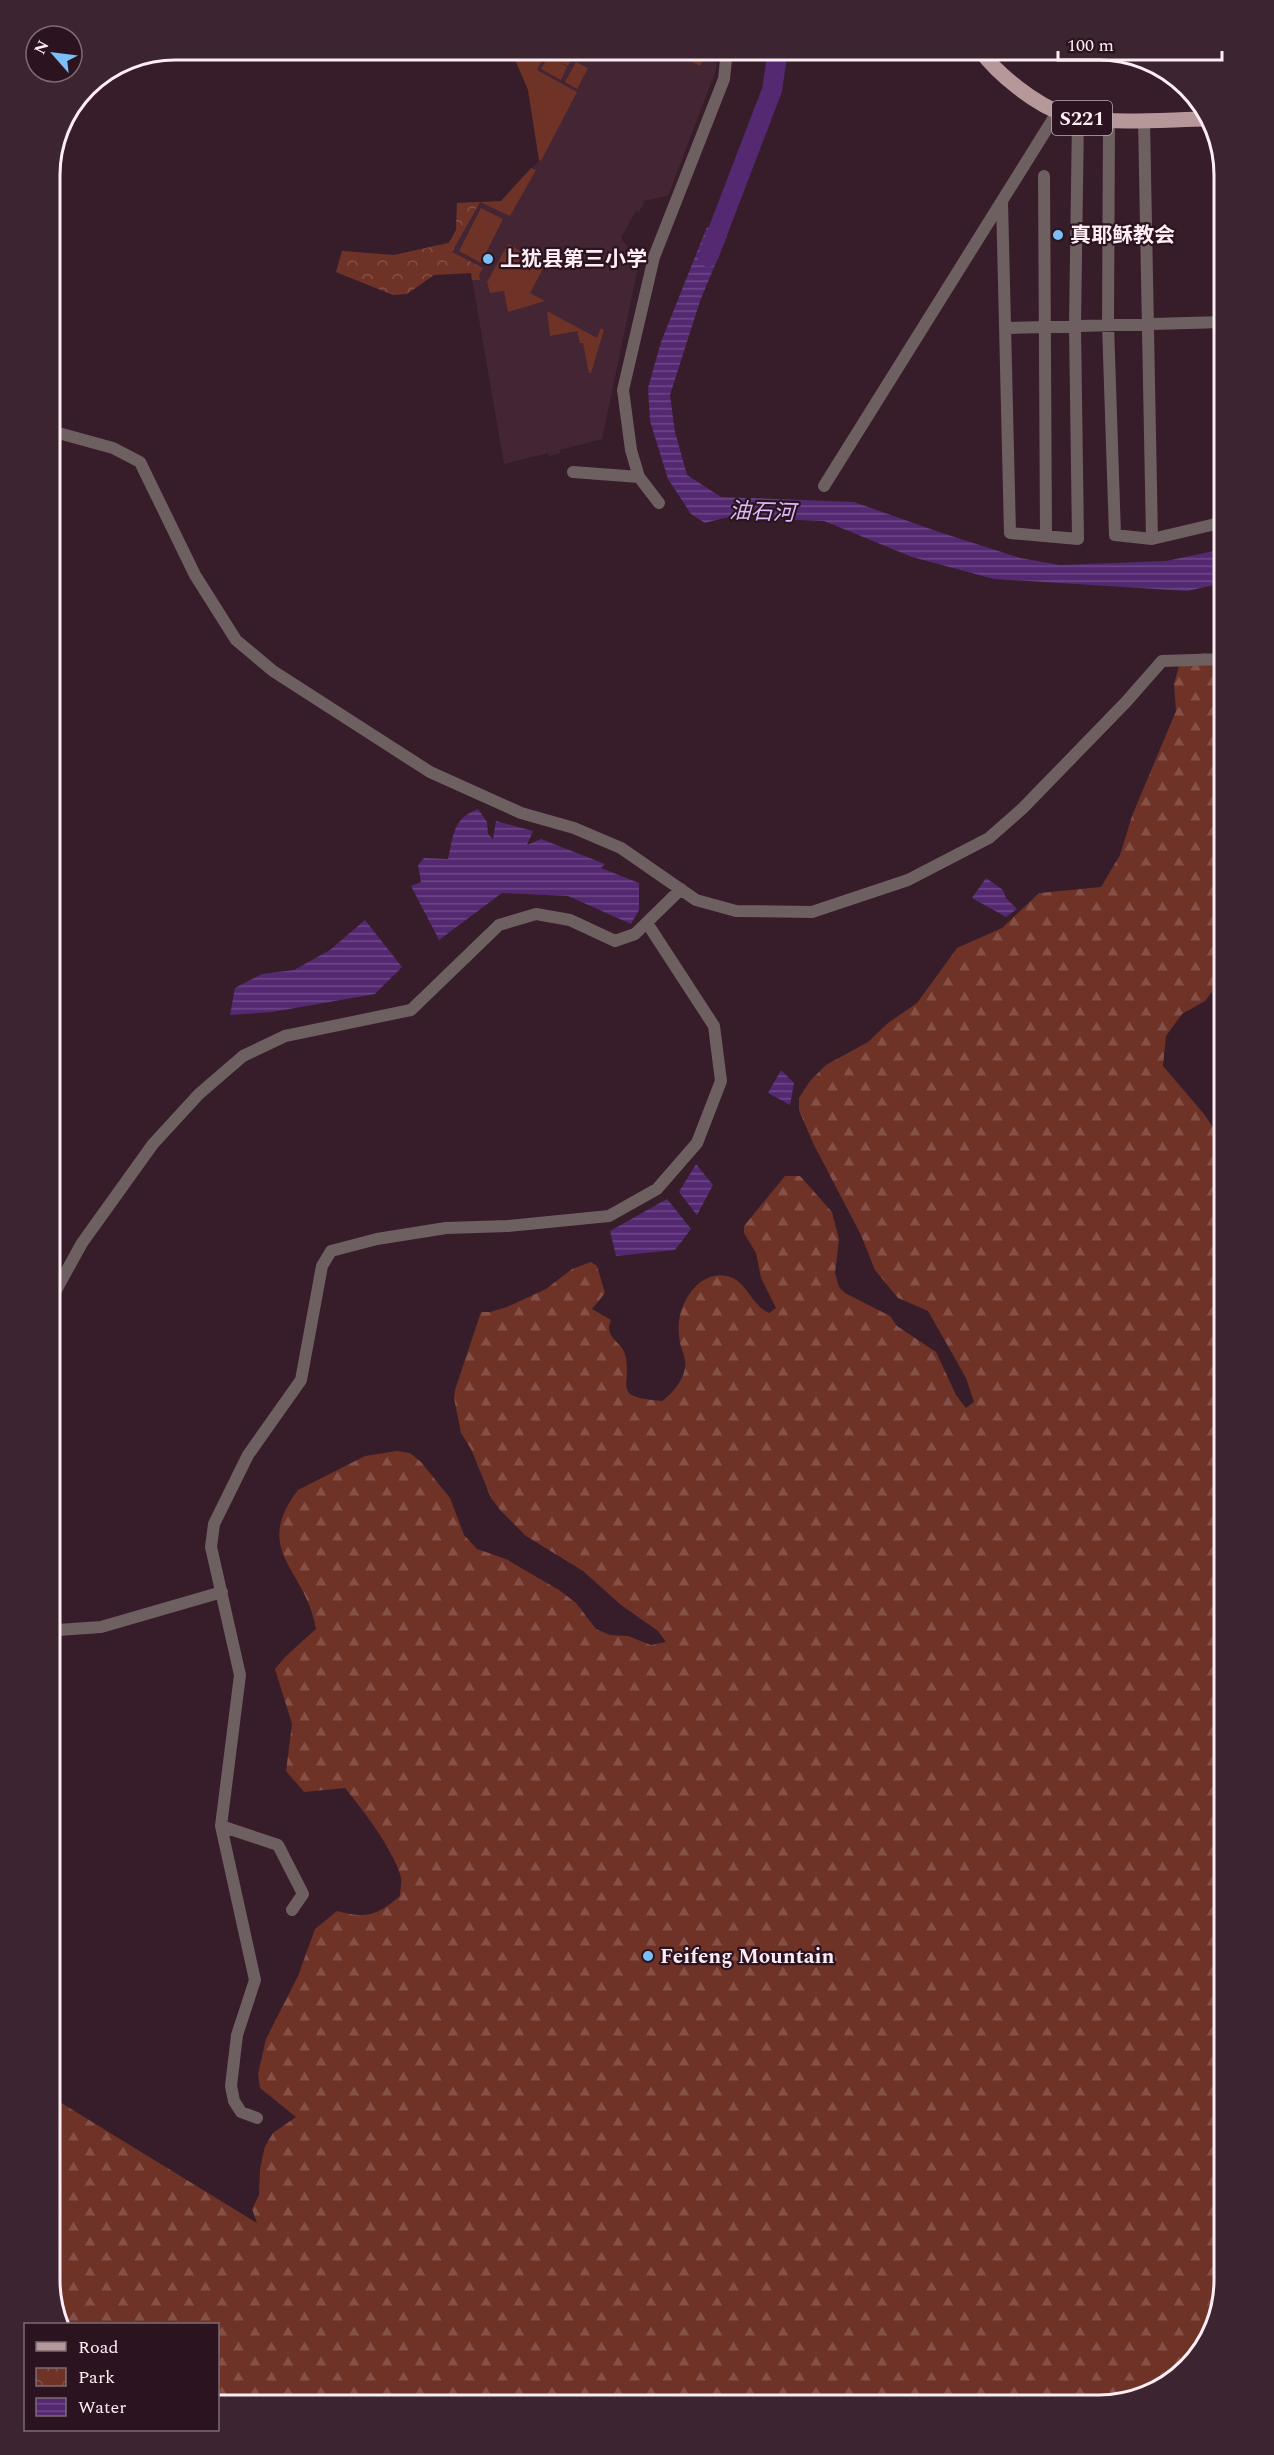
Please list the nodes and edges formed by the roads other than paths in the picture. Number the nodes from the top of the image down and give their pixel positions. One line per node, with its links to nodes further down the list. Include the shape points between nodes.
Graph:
1 (726, 60): 18 (street, via 724,80 654,257 623,390)
2 (990, 60): 3 (main road, S221, via 1010,80)
3 (1058, 111): 4 (main road, S221); 9 (street)
4 (1078, 117): 6 (main road, S221); 14 (street)
5 (1199, 118): 7 (main road, S221)
6 (1109, 119): 7 (main road, S221); 12 (street)
7 (1144, 120): 11 (street)
8 (1044, 176): 13 (street)
9 (1002, 201): 15 (street); 19 (street)
10 (1214, 322): 11 (street)
11 (1148, 324): 12 (street); 23 (street)
12 (1108, 325): 14 (street); 23 (street, via 1115,535)
13 (1044, 326): 14 (street); 15 (street); 22 (street)
14 (1075, 326): 22 (street, via 1078,539)
15 (1005, 328): 22 (street, via 1010,533)
16 (60, 434): 25 (street, via 113,448 140,462 195,575 236,640 273,671 430,772 521,813 574,828 621,848)
17 (573, 472): 18 (street)
18 (639, 477): 20 (street)
19 (824, 486)
20 (659, 502)
21 (1214, 524): 23 (street)
22 (1046, 536)
23 (1152, 539)
24 (1214, 659): 25 (street, via 1162,662 1031,800 989,838 908,880 812,912 736,911 696,900)
25 (681, 890): 26 (street)
26 (647, 923): 27 (street, via 635,934 615,942 570,920 536,914 499,925 411,1010 285,1036 243,1056 199,1094 153,1144 82,1243); 28 (street, via 714,1026 721,1081 697,1143 657,1189 609,1216 446,1228 331,1251 322,1266 301,1380 248,1455 214,1524 211,1547)
27 (60, 1283)
28 (222, 1592): 29 (street, via 101,1628); 30 (street, via 240,1675)
29 (60, 1630)
30 (221, 1826): 31 (street, via 278,1845 303,1894); 32 (street, via 255,1980 237,2035 231,2086 241,2112)
31 (292, 1910)
32 (257, 2118)

